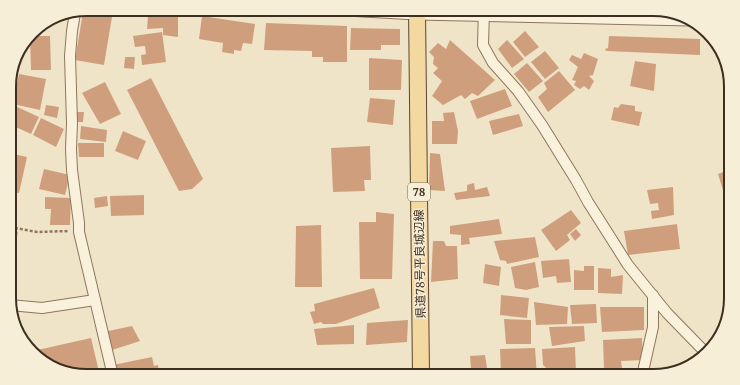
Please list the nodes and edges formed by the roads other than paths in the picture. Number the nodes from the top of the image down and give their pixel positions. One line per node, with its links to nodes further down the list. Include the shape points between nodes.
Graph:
1 (417, 16): 11 (main road, 県道78号平良城辺線 / 78)
2 (484, 16): 6 (street, via 483,45 493,63 518,91 542,125 612,241)
3 (613, 16): 5 (street)
4 (74, 17): 7 (street, via 70,56 72,170 79,232)
5 (673, 18)
6 (653, 294): 9 (street, via 667,314); 12 (street, via 653,328)
7 (96, 300): 8 (street, via 42,308); 10 (street)
8 (17, 306)
9 (702, 349)
10 (111, 369)
11 (421, 369)
12 (644, 369)

